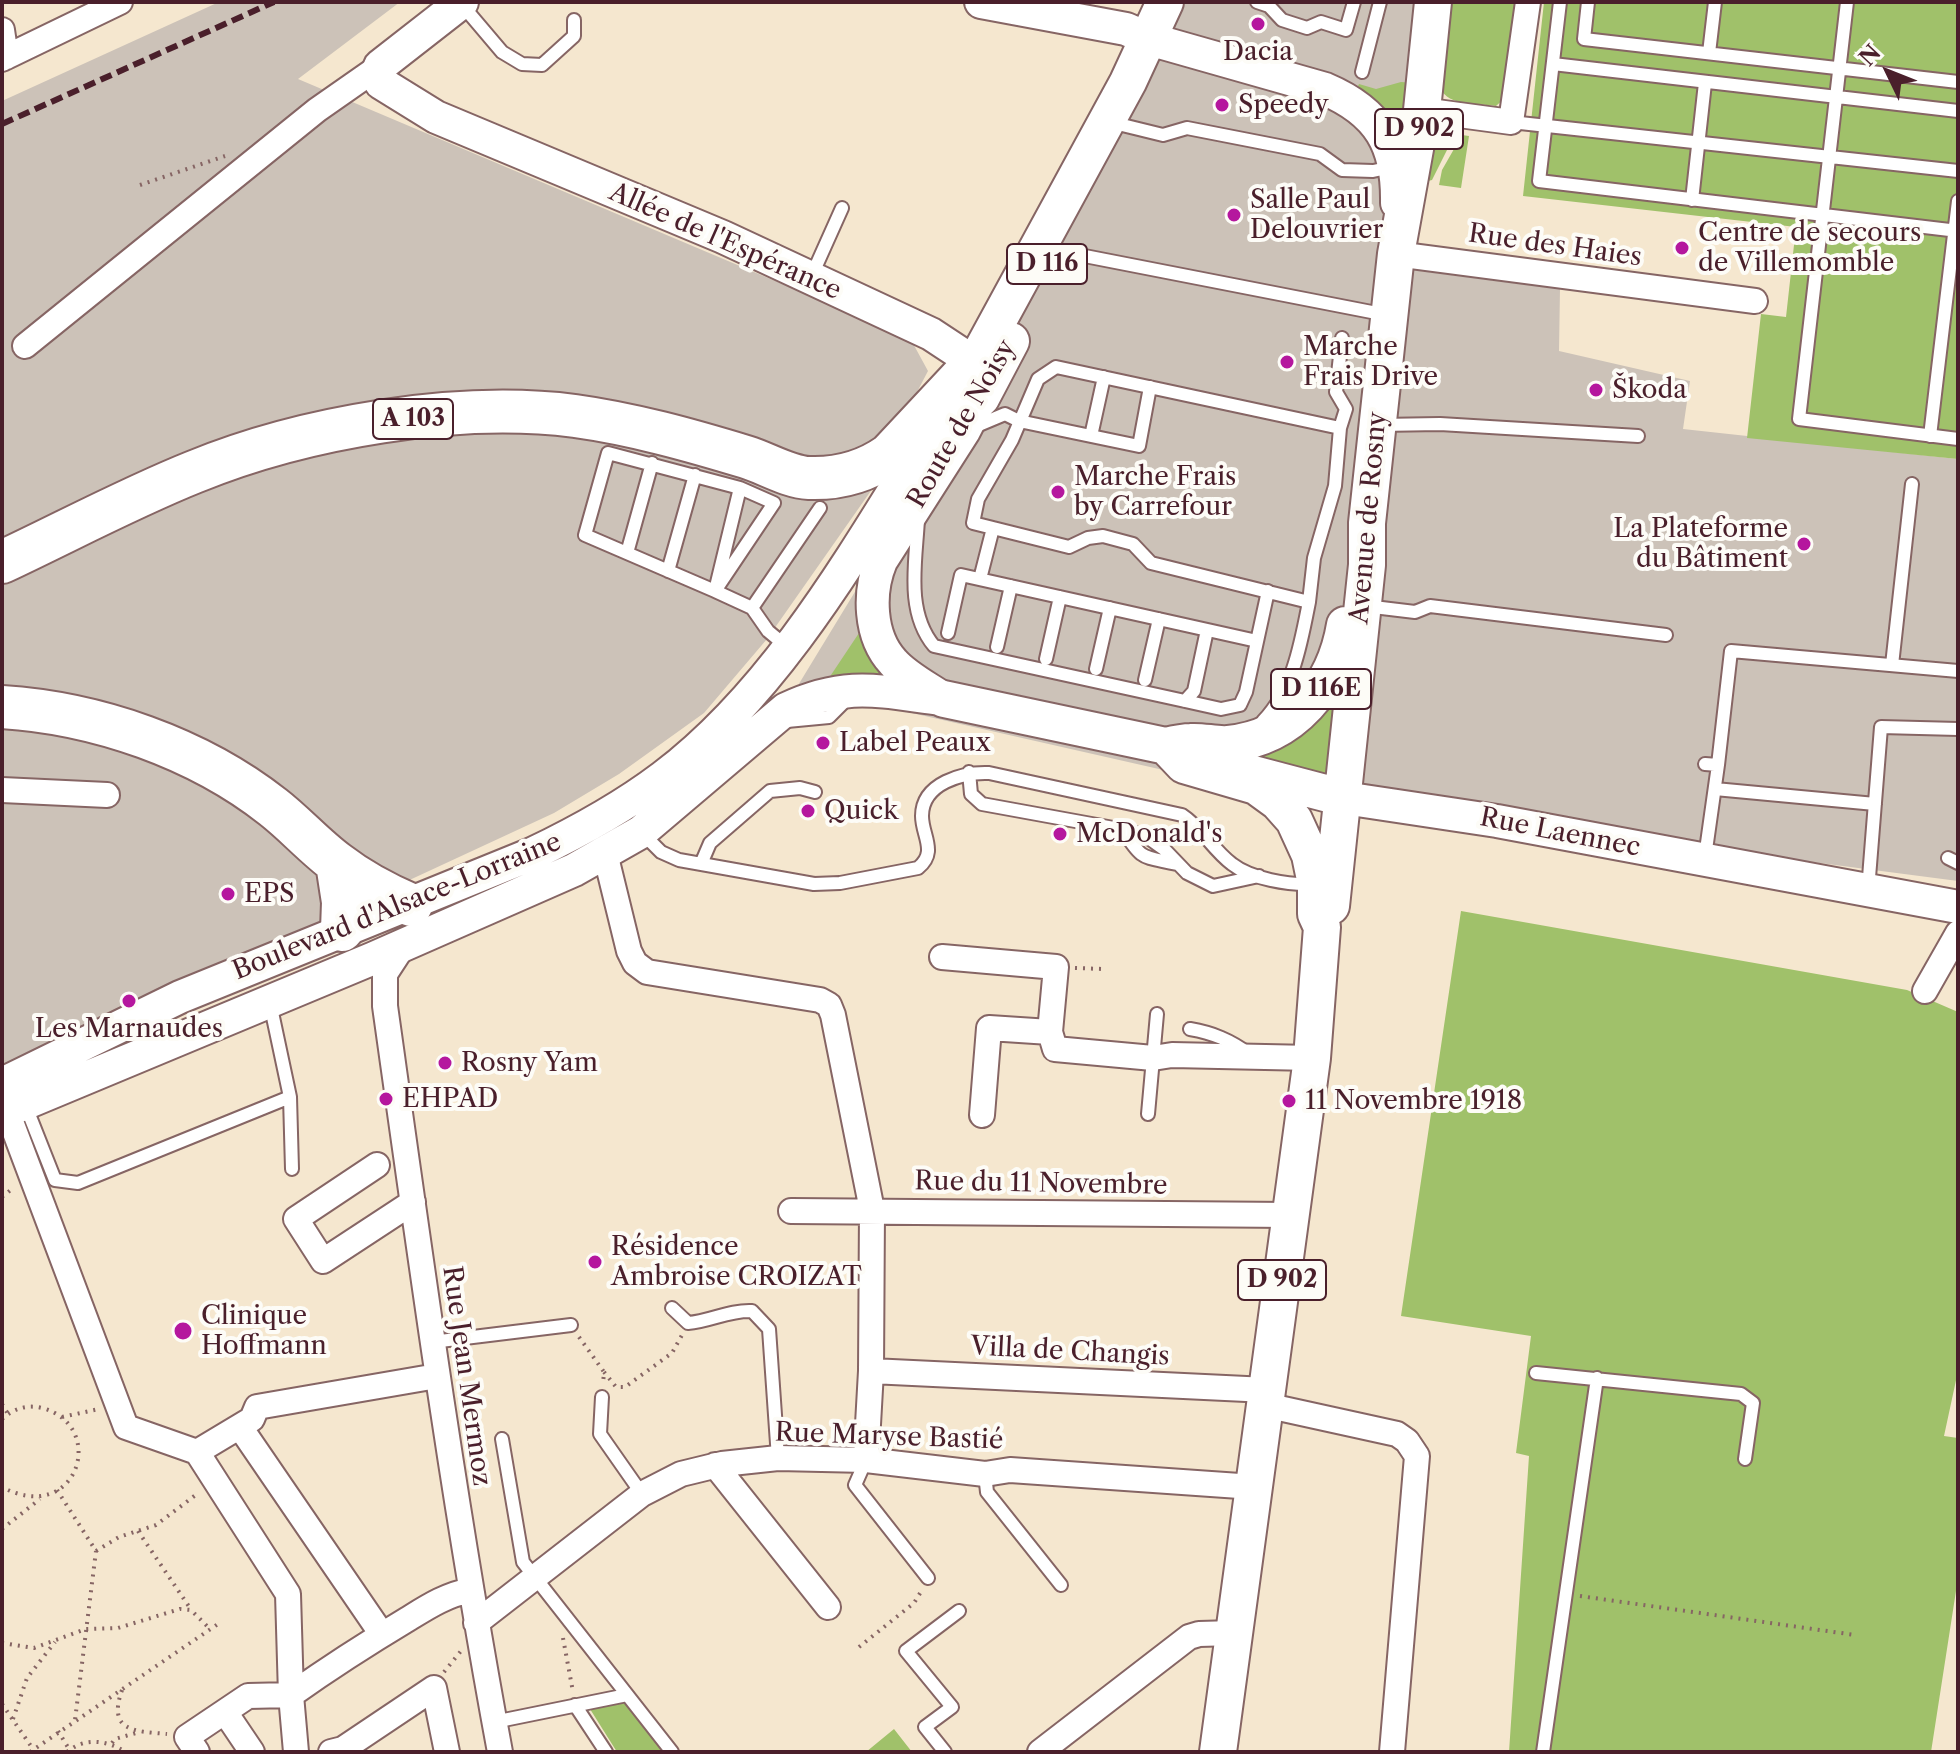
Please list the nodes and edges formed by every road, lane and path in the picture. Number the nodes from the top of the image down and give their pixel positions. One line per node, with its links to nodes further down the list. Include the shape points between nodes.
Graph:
1 (120, 2): 18 (street)
2 (981, 2): 16 (main road, via 1126,29)
3 (1165, 2): 16 (main road, Route de Noisy / D 116)
4 (1257, 2): 5 (lane, via 1282,20 1307,28 1321,22 1346,30)
5 (1354, 2)
6 (1380, 2): 22 (lane)
7 (1433, 2): 28 (main road, Avenue de Rosny / D 902)
8 (1528, 2): 30 (street)
9 (1560, 2): 20 (lane)
10 (1588, 2): 17 (lane, via 1584,39)
11 (1715, 2): 17 (lane)
12 (1847, 2): 21 (lane)
13 (461, 3): 14 (lane, via 502,52 522,64 542,65 574,36); 26 (main road, via 421,33)
14 (574, 20)
15 (2, 30): 18 (street)
16 (1149, 39): 19 (main road); 23 (main road, Route de Noisy / D 116)
17 (1709, 53): 21 (lane)
18 (4, 58)
19 (1218, 59): 23 (main road, via 1180,60 1153,67); 36 (main road, via 1352,101 1384,138)
20 (1553, 64): 25 (lane); 32 (lane)
21 (1839, 69): 24 (lane); 27 (lane)
22 (1362, 72)
23 (1128, 82): 31 (main road, Route de Noisy / D 116)
24 (1958, 82)
25 (1705, 83): 27 (lane); 33 (lane)
26 (405, 84): 46 (main road, Allée de l'Espérance, via 613,192 686,212); 51 (street, via 317,110)
27 (1836, 96): 29 (lane); 35 (lane)
28 (1422, 110): 30 (street); 45 (main road, Avenue de Rosny / D 902)
29 (1958, 111)
30 (1511, 122): 32 (lane)
31 (1104, 125): 36 (lane, via 1163,135 1187,128 1320,154 1342,170); 44 (main road, Route de Noisy / D 116, via 1103,153); 53 (main road, Route de Noisy / D 116)
32 (1546, 125): 33 (lane); 39 (lane, via 1539,181)
33 (1699, 142): 35 (lane); 39 (lane)
34 (230, 154): 38 (path)
35 (1831, 158): 37 (lane); 42 (lane)
36 (1396, 166): 45 (main road)
37 (1958, 171)
38 (140, 185)
39 (1692, 200): 42 (lane)
40 (1958, 201): 43 (lane)
41 (842, 208): 46 (lane)
42 (1824, 216): 43 (lane); 61 (lane, via 1799,419)
43 (1956, 231): 48 (lane)
44 (1054, 250): 49 (lane); 53 (main road, Route de Noisy / D 116)
45 (1396, 254): 47 (street, Rue des Haies); 49 (main road, Avenue de Rosny / D 902)
46 (811, 278): 53 (main road, Allée de l'Espérance, via 931,334)
47 (1755, 301)
48 (1952, 307): 61 (lane)
49 (1390, 315): 56 (main road, Avenue de Rosny / D 902)
50 (1342, 338): 57 (lane, via 1336,392 1346,409)
51 (25, 346)
52 (1104, 377): 54 (lane); 55 (lane, via 1056,367 1038,379); 59 (lane)
53 (978, 380): 58 (main road, Route de Noisy / D 116); 67 (highway, via 889,455); 89 (main road, Boulevard d'Alsace-Lorraine / D 116)
54 (1150, 387): 57 (lane); 59 (lane, via 1139,446)
55 (1019, 421): 58 (lane, via 1005,414); 59 (lane); 70 (lane, via 978,499 973,523)
56 (1377, 425): 60 (lane); 69 (main road, Avenue de Rosny / D 902)
57 (1340, 428): 79 (lane, via 1335,486 1314,558)
58 (964, 431): 68 (main road, Route de Noisy / D 116)
59 (1091, 436)
60 (1638, 436)
61 (1930, 436): 62 (lane)
62 (1958, 439)
63 (652, 463): 64 (lane); 71 (lane); 71 (lane, via 608,453 585,535)
64 (695, 475): 66 (lane); 73 (lane)
65 (1912, 484): 91 (lane)
66 (740, 488): 76 (lane); 76 (lane, via 774,503)
67 (831, 492): 72 (highway, A 103, via 806,478 671,434 574,416 480,411 375,423 277,445 195,472); 81 (lane)
68 (919, 500): 95 (main road, Route de Noisy / D 116, via 874,577 876,630 894,663); 96 (lane, via 916,614 934,646)
69 (1367, 523): 80 (main road, Avenue de Rosny / D 902); 99 (main road, Rue Laennec / D 116E, via 1342,641 1322,688 1282,725)
70 (993, 528): 74 (lane); 77 (lane, via 1069,547 1103,536 1133,544 1151,563)
71 (627, 553): 73 (lane)
72 (2, 562)
73 (668, 571): 76 (lane)
74 (980, 579): 75 (lane); 85 (lane, via 961,575)
75 (1011, 586): 78 (lane); 88 (lane)
76 (715, 591): 81 (lane)
77 (1268, 591): 79 (lane); 87 (lane)
78 (1060, 597): 82 (lane); 90 (lane)
79 (1309, 602): 99 (lane, via 1293,672 1273,711)
80 (1361, 606): 86 (lane, via 1415,612 1430,606); 107 (main road, Avenue de Rosny / D 902)
81 (752, 608): 89 (lane)
82 (1110, 608): 83 (lane); 92 (lane)
83 (1159, 619): 84 (lane); 94 (lane)
84 (1207, 630): 87 (lane); 96 (lane, via 1194,691)
85 (948, 633)
86 (1666, 635)
87 (1257, 641): 96 (lane, via 1240,705 1221,709)
88 (997, 647)
89 (788, 648): 119 (main road, Boulevard d'Alsace-Lorraine / D 116, via 705,741 631,799 532,854)
90 (1046, 659)
91 (1892, 665): 93 (lane); 102 (lane, via 1731,651 1711,764)
92 (1096, 669)
93 (1958, 671)
94 (1145, 680)
95 (944, 699): 100 (main road, Rue Laennec / D 116E); 110 (main road, Boulevard d'Alsace-Lorraine / D 116, via 857,689 811,697 768,723)
96 (1185, 701)
97 (2, 707): 114 (highway, via 37,709 116,728 204,762 272,806)
98 (1958, 729): 108 (lane, via 1881,727)
99 (1245, 741): 100 (main road, Rue Laennec / D 116E)
100 (1166, 746): 107 (main road, Rue Laennec / D 116E); 111 (main road, Rue Laennec / D 116E, via 1184,765 1256,786 1294,820)
101 (969, 772): 106 (lane); 109 (lane, via 971,794 982,804); 115 (lane, via 952,778 923,804 929,850 918,868 814,884)
102 (1715, 789): 108 (lane); 113 (lane)
103 (2, 790): 105 (street)
104 (815, 792): 115 (lane, via 770,791 710,843)
105 (107, 795)
106 (1097, 796): 109 (lane); 116 (lane, via 1182,815 1232,864)
107 (1344, 798): 111 (main road, via 1319,821); 113 (main road, Rue Laennec); 122 (main road, D 902, via 1330,914)
108 (1875, 804): 118 (lane)
109 (1092, 824): 116 (lane, via 1150,839 1194,877 1213,886)
110 (641, 832): 112 (main road, Boulevard d'Alsace-Lorraine / D 116); 115 (lane, via 668,857)
111 (1307, 847): 117 (main road, D 902)
112 (605, 853): 120 (main road, Boulevard d'Alsace-Lorraine / D 116); 145 (street, via 629,951 640,968 829,1005)
113 (1705, 861): 118 (main road, Rue Laennec)
114 (337, 863): 119 (highway); 125 (highway)
115 (701, 864)
116 (1259, 876): 117 (lane)
117 (1316, 884): 122 (main road, D 902, via 1316,914)
118 (1868, 890): 121 (main road, Rue Laennec)
119 (411, 905): 120 (main road, via 440,914); 125 (main road, Boulevard d'Alsace-Lorraine / D 116)
120 (492, 907): 124 (main road, Boulevard d'Alsace-Lorraine / D 116)
121 (1958, 907)
122 (1322, 927): 137 (main road, D 902)
123 (1958, 933): 129 (street)
124 (404, 945): 125 (main road, Boulevard d'Alsace-Lorraine / D 116); 131 (street, Rue Jean Mermoz, via 385,974)
125 (346, 949): 130 (main road, Boulevard d'Alsace-Lorraine / D 116); 131 (street, Rue Jean Mermoz); 139 (main road, Boulevard d'Alsace-Lorraine / D 116, via 180,997)
126 (942, 957): 127 (street)
127 (1056, 967): 128 (path); 134 (street)
128 (1103, 969)
129 (1925, 991)
130 (270, 1001): 138 (lane); 139 (main road, Boulevard d'Alsace-Lorraine / D 116)
131 (385, 1006): 144 (street, Rue Jean Mermoz)
132 (1157, 1014): 136 (lane)
133 (1190, 1029): 135 (lane, via 1211,1033)
134 (1050, 1032): 136 (street, via 1055,1049); 141 (street, via 989,1028)
135 (1252, 1055): 136 (street); 137 (street)
136 (1153, 1058): 140 (lane)
137 (1312, 1058): 147 (main road, D 902)
138 (290, 1097): 139 (lane, via 78,1183 55,1180); 143 (lane)
139 (9, 1103): 160 (street)
140 (1148, 1114)
141 (982, 1115)
142 (377, 1165): 144 (street, via 296,1219 323,1261)
143 (292, 1169)
144 (413, 1202): 151 (street, Rue Jean Mermoz)
145 (872, 1210): 146 (street, Rue du 11 Novembre); 147 (street, Rue du 11 Novembre); 152 (street)
146 (791, 1211)
147 (1291, 1215): 158 (main road, D 902)
148 (672, 1308): 149 (lane)
149 (688, 1323): 153 (path, via 672,1353 625,1387 616,1387); 167 (lane, via 752,1311 769,1329)
150 (571, 1325): 151 (lane); 153 (path)
151 (432, 1342): 155 (street, Rue Jean Mermoz)
152 (871, 1371): 158 (street, Villa de Changis); 169 (street)
153 (604, 1372): 157 (path)
154 (1536, 1373): 156 (lane)
155 (437, 1376): 164 (street, via 257,1407); 184 (street, Rue Jean Mermoz)
156 (1597, 1378): 168 (lane, via 1741,1394 1753,1403); 185 (lane)
157 (602, 1397): 176 (lane, via 600,1434)
158 (1266, 1397): 174 (main road, D 902); 227 (street, Villa de Changis, via 1397,1434 1417,1456)
159 (2, 1404): 161 (path)
160 (117, 1406): 162 (path); 166 (street, via 126,1427)
161 (8, 1414): 162 (path, via 33,1405); 163 (path)
162 (62, 1417): 175 (path, via 79,1447 76,1469)
163 (2, 1419)
164 (240, 1427): 166 (street); 194 (street)
165 (502, 1439): 181 (lane, via 523,1562)
166 (197, 1452): 172 (street)
167 (778, 1458): 169 (street, Rue Maryse Bastié); 170 (street, Rue Maryse Bastié)
168 (1745, 1459)
169 (866, 1460): 171 (street, Rue Maryse Bastié); 182 (lane, via 855,1485)
170 (715, 1465): 176 (street, Rue Maryse Bastié, via 681,1474); 187 (street)
171 (985, 1474): 174 (street, Rue Maryse Bastié, via 1010,1470); 183 (lane, via 987,1492)
172 (216, 1481): 179 (path, via 156,1525); 202 (street, via 288,1594)
173 (2, 1487): 177 (path, via 21,1497)
174 (1254, 1487): 195 (main road, D 902)
175 (57, 1490): 177 (path); 180 (path)
176 (642, 1494): 181 (street, Rue Maryse Bastié)
177 (42, 1497): 178 (path)
178 (2, 1529)
179 (138, 1531): 180 (path); 188 (path)
180 (96, 1551): 191 (path)
181 (534, 1576): 186 (lane); 193 (street, Rue Maryse Bastié)
182 (928, 1578): 199 (path, via 914,1603)
183 (1061, 1585)
184 (471, 1590): 193 (street, Rue Jean Mermoz); 194 (street, via 432,1602)
185 (1566, 1594): 196 (path); 228 (lane)
186 (556, 1604): 203 (lane); 205 (path)
187 (828, 1607)
188 (191, 1610): 191 (path, via 118,1628); 192 (path)
189 (959, 1611): 224 (lane, via 906,1651 952,1707 925,1727)
190 (218, 1624): 192 (path)
191 (86, 1629): 197 (path); 208 (path)
192 (210, 1629): 200 (path)
193 (477, 1630): 201 (path); 209 (street, Rue Jean Mermoz)
194 (381, 1633): 202 (street)
195 (1234, 1633): 225 (street, via 1189,1637); 226 (main road, D 902)
196 (1855, 1635)
197 (56, 1640): 198 (path, via 34,1648); 207 (path, via 27,1678)
198 (2, 1643)
199 (859, 1647)
200 (123, 1688): 208 (path); 211 (path, via 116,1711 121,1722)
201 (434, 1688): 216 (street); 220 (street)
202 (291, 1695): 206 (street, via 248,1696); 219 (street)
203 (627, 1695): 205 (lane); 223 (lane)
204 (2, 1704): 207 (path)
205 (575, 1705): 209 (lane); 222 (lane)
206 (225, 1712): 213 (street); 218 (street)
207 (13, 1719): 215 (path)
208 (75, 1720): 210 (path)
209 (494, 1722): 221 (street, Rue Jean Mermoz)
210 (58, 1731): 214 (path); 215 (path)
211 (139, 1733): 212 (path); 213 (path)
212 (112, 1743): 214 (path, via 90,1741); 217 (path)
213 (192, 1745)
214 (68, 1750)
215 (32, 1751)
216 (340, 1751)
217 (126, 1752)
218 (252, 1752)
219 (296, 1752)
220 (447, 1752)
221 (500, 1752)
222 (606, 1752)
223 (672, 1752)
224 (945, 1752)
225 (1040, 1752)
226 (1218, 1752)
227 (1392, 1752)
228 (1543, 1752)

